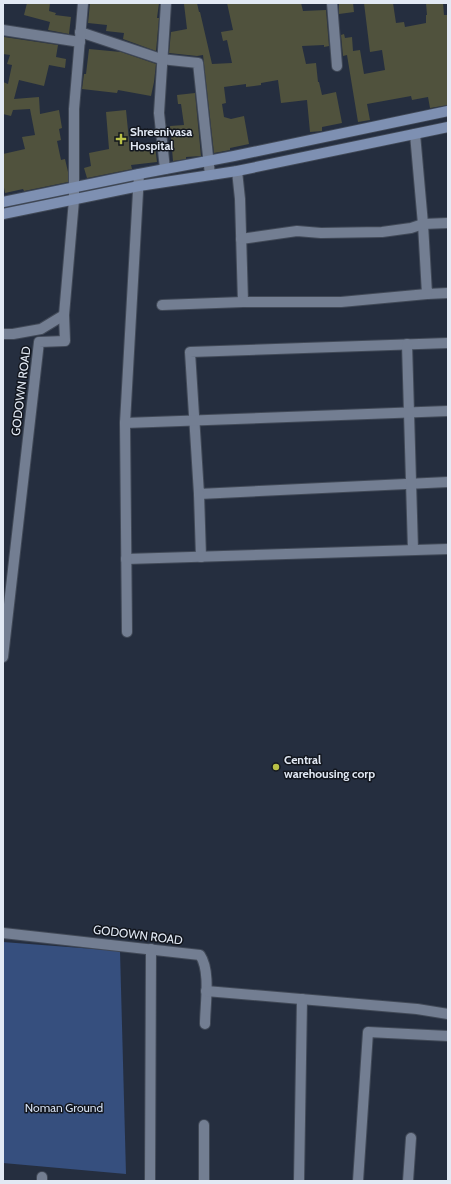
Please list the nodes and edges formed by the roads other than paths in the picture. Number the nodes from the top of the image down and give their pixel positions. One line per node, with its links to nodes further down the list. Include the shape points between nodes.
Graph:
1 (83, 3): 5 (street, GODOWN ROAD)
2 (166, 3): 6 (street)
3 (332, 3): 7 (street)
4 (3, 30): 5 (street)
5 (80, 37): 6 (street); 17 (street, GODOWN ROAD, via 74,109)
6 (162, 59): 11 (street, via 198,63); 12 (street, via 160,113)
7 (337, 66)
8 (448, 111): 11 (street)
9 (448, 126): 10 (street)
10 (415, 134): 13 (street); 22 (street)
11 (209, 161): 12 (street); 15 (street)
12 (165, 169): 14 (street)
13 (237, 170): 15 (street); 23 (street)
14 (139, 174): 16 (street); 17 (street)
15 (210, 175): 16 (street)
16 (139, 186): 18 (street); 35 (street)
17 (74, 188): 18 (street, GODOWN ROAD); 19 (street)
18 (74, 200): 20 (street); 28 (street, GODOWN ROAD)
19 (3, 202)
20 (3, 214)
21 (448, 223): 22 (street)
22 (423, 224): 23 (street, via 382,232 320,233 297,230); 25 (street)
23 (241, 238): 26 (street)
24 (448, 293): 25 (street)
25 (427, 294): 26 (street, via 341,302)
26 (243, 302): 27 (street)
27 (162, 305)
28 (64, 315): 29 (street, via 41,329); 44 (street, GODOWN ROAD, via 65,341 39,342)
29 (3, 334)
30 (448, 343): 31 (street)
31 (408, 344): 33 (street); 34 (street, via 190,352)
32 (448, 411): 33 (street)
33 (409, 413): 34 (street); 37 (street)
34 (194, 420): 35 (street); 38 (street)
35 (125, 423): 42 (street)
36 (448, 482): 37 (street)
37 (411, 484): 38 (street); 40 (street)
38 (199, 494): 41 (street)
39 (448, 549): 40 (street)
40 (413, 550): 41 (street)
41 (201, 557): 42 (street)
42 (126, 559): 43 (street)
43 (127, 632)
44 (3, 657)
45 (3, 933): 46 (street, GODOWN ROAD)
46 (151, 949): 47 (street, GODOWN ROAD, via 200,955 206,970); 54 (street)
47 (206, 991): 48 (street); 50 (street, GODOWN ROAD)
48 (302, 999): 49 (street); 56 (street)
49 (448, 1014)
50 (205, 1024)
51 (448, 1036): 57 (street, via 368,1032)
52 (204, 1125): 55 (street)
53 (410, 1138): 58 (street)
54 (150, 1181)
55 (204, 1181)
56 (299, 1181)
57 (358, 1181)
58 (408, 1181)

